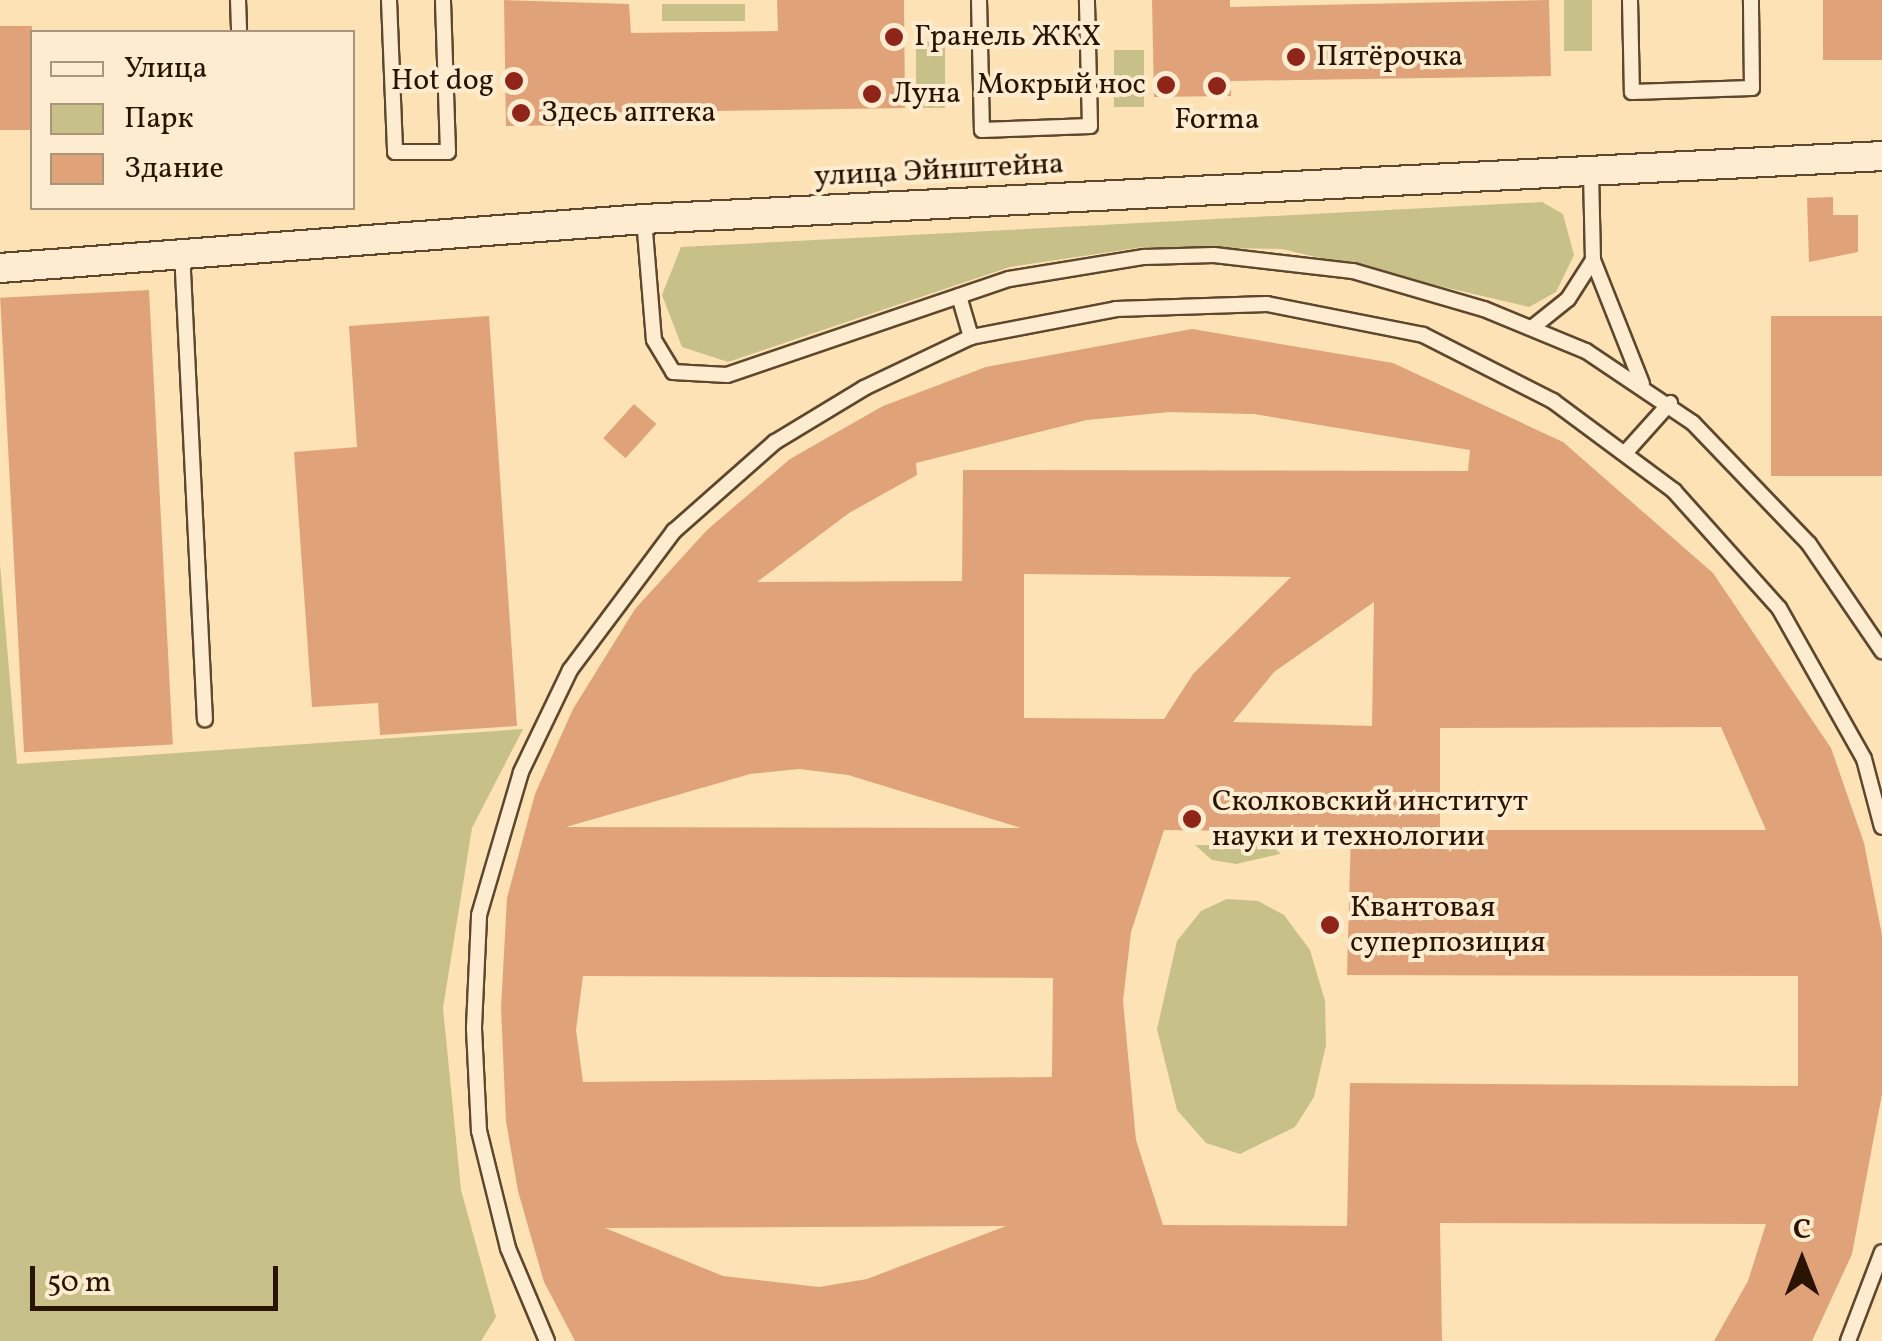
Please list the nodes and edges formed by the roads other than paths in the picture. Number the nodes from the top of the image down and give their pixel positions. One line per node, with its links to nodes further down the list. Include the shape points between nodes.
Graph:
1 (238, 0): 8 (lane)
2 (389, 0): 3 (lane, via 395,152 448,152)
3 (443, 0)
4 (979, 0): 5 (lane, via 982,130 1090,126)
5 (1087, 0)
6 (1630, 0): 7 (lane, via 1632,92 1752,88)
7 (1751, 0)
8 (240, 30)
9 (1882, 156): 10 (street, улица Эйнштейна)
10 (1592, 172): 11 (street, улица Эйнштейна); 13 (lane)
11 (644, 218): 12 (street, улица Эйнштейна); 15 (lane, via 654,340 674,372 727,376)
12 (182, 250): 14 (street, улица Эйнштейна); 22 (lane)
13 (1593, 260): 16 (lane, via 1568,299); 18 (lane)
14 (0, 268)
15 (959, 296): 16 (lane, via 1083,264 1214,255 1353,271); 17 (lane)
16 (1533, 327): 18 (lane)
17 (972, 336): 20 (lane, via 1116,308 1267,304 1423,335 1553,401); 25 (lane, via 864,388 775,442 684,521 570,670 521,772 479,915 475,1044 484,1148 508,1248)
18 (1642, 385): 19 (lane)
19 (1670, 404): 20 (lane); 21 (lane, via 1774,502)
20 (1626, 452): 23 (lane, via 1724,538 1779,608 1864,759)
21 (1882, 651)
22 (205, 719)
23 (1882, 827)
24 (1882, 1252): 26 (lane)
25 (547, 1341)
26 (1848, 1341)

